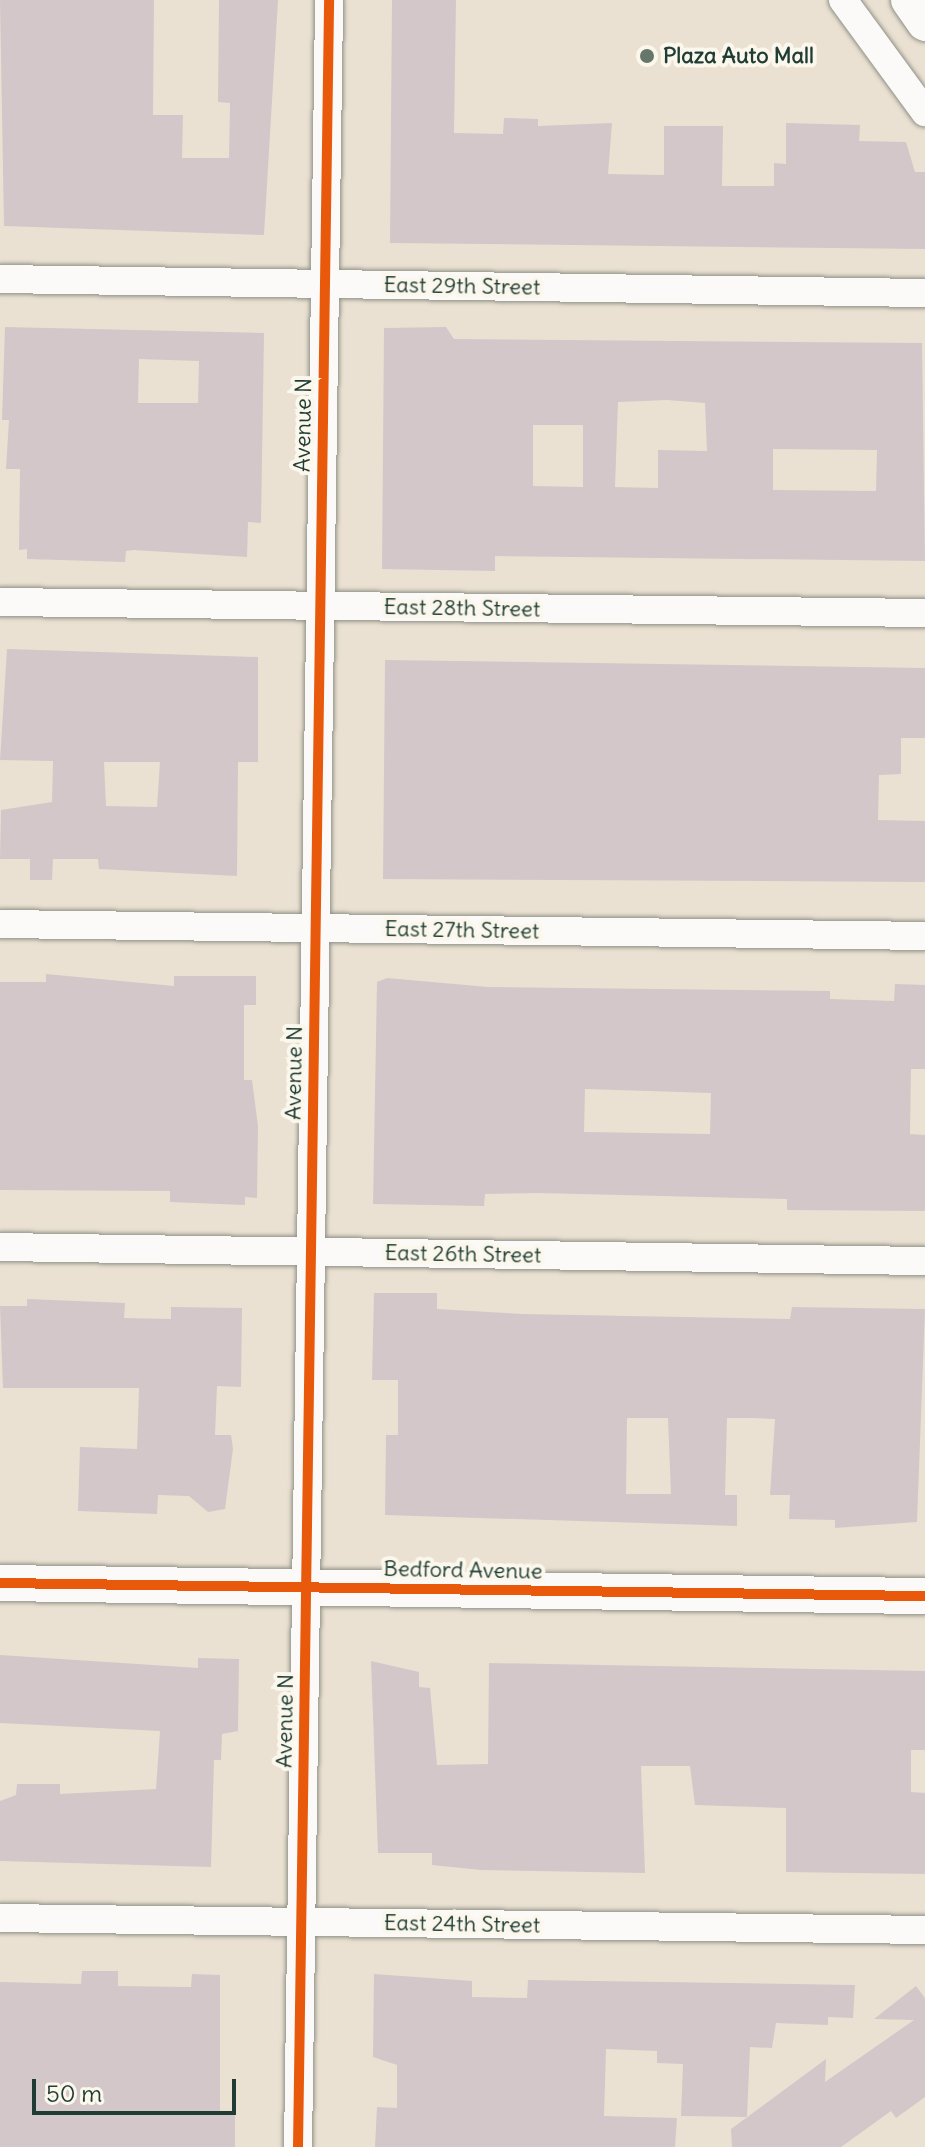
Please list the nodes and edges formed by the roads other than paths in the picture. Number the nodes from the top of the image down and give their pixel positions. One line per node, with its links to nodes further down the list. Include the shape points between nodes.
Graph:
1 (329, 0): 7 (street, Avenue N)
2 (843, 0): 5 (street)
3 (909, 0): 4 (main road)
4 (925, 23)
5 (925, 112)
6 (0, 279): 7 (street, East 29th Street)
7 (324, 284): 8 (street, East 29th Street); 10 (street, Avenue N)
8 (925, 293)
9 (0, 602): 10 (street, East 28th Street)
10 (321, 607): 11 (street, East 28th Street); 13 (street, Avenue N)
11 (925, 613)
12 (0, 924): 13 (street, East 27th Street)
13 (316, 928): 14 (street, East 27th Street); 16 (street, Avenue N)
14 (925, 936)
15 (0, 1247): 16 (street, East 26th Street)
16 (311, 1252): 17 (street, East 26th Street); 19 (street, Avenue N)
17 (925, 1261)
18 (0, 1583): 19 (main road, Bedford Avenue)
19 (307, 1588): 20 (main road, Bedford Avenue); 22 (street, Avenue N)
20 (925, 1596)
21 (0, 1918): 22 (street, East 24th Street)
22 (301, 1922): 23 (street, East 24th Street); 24 (street, Avenue N)
23 (925, 1930)
24 (298, 2147)

